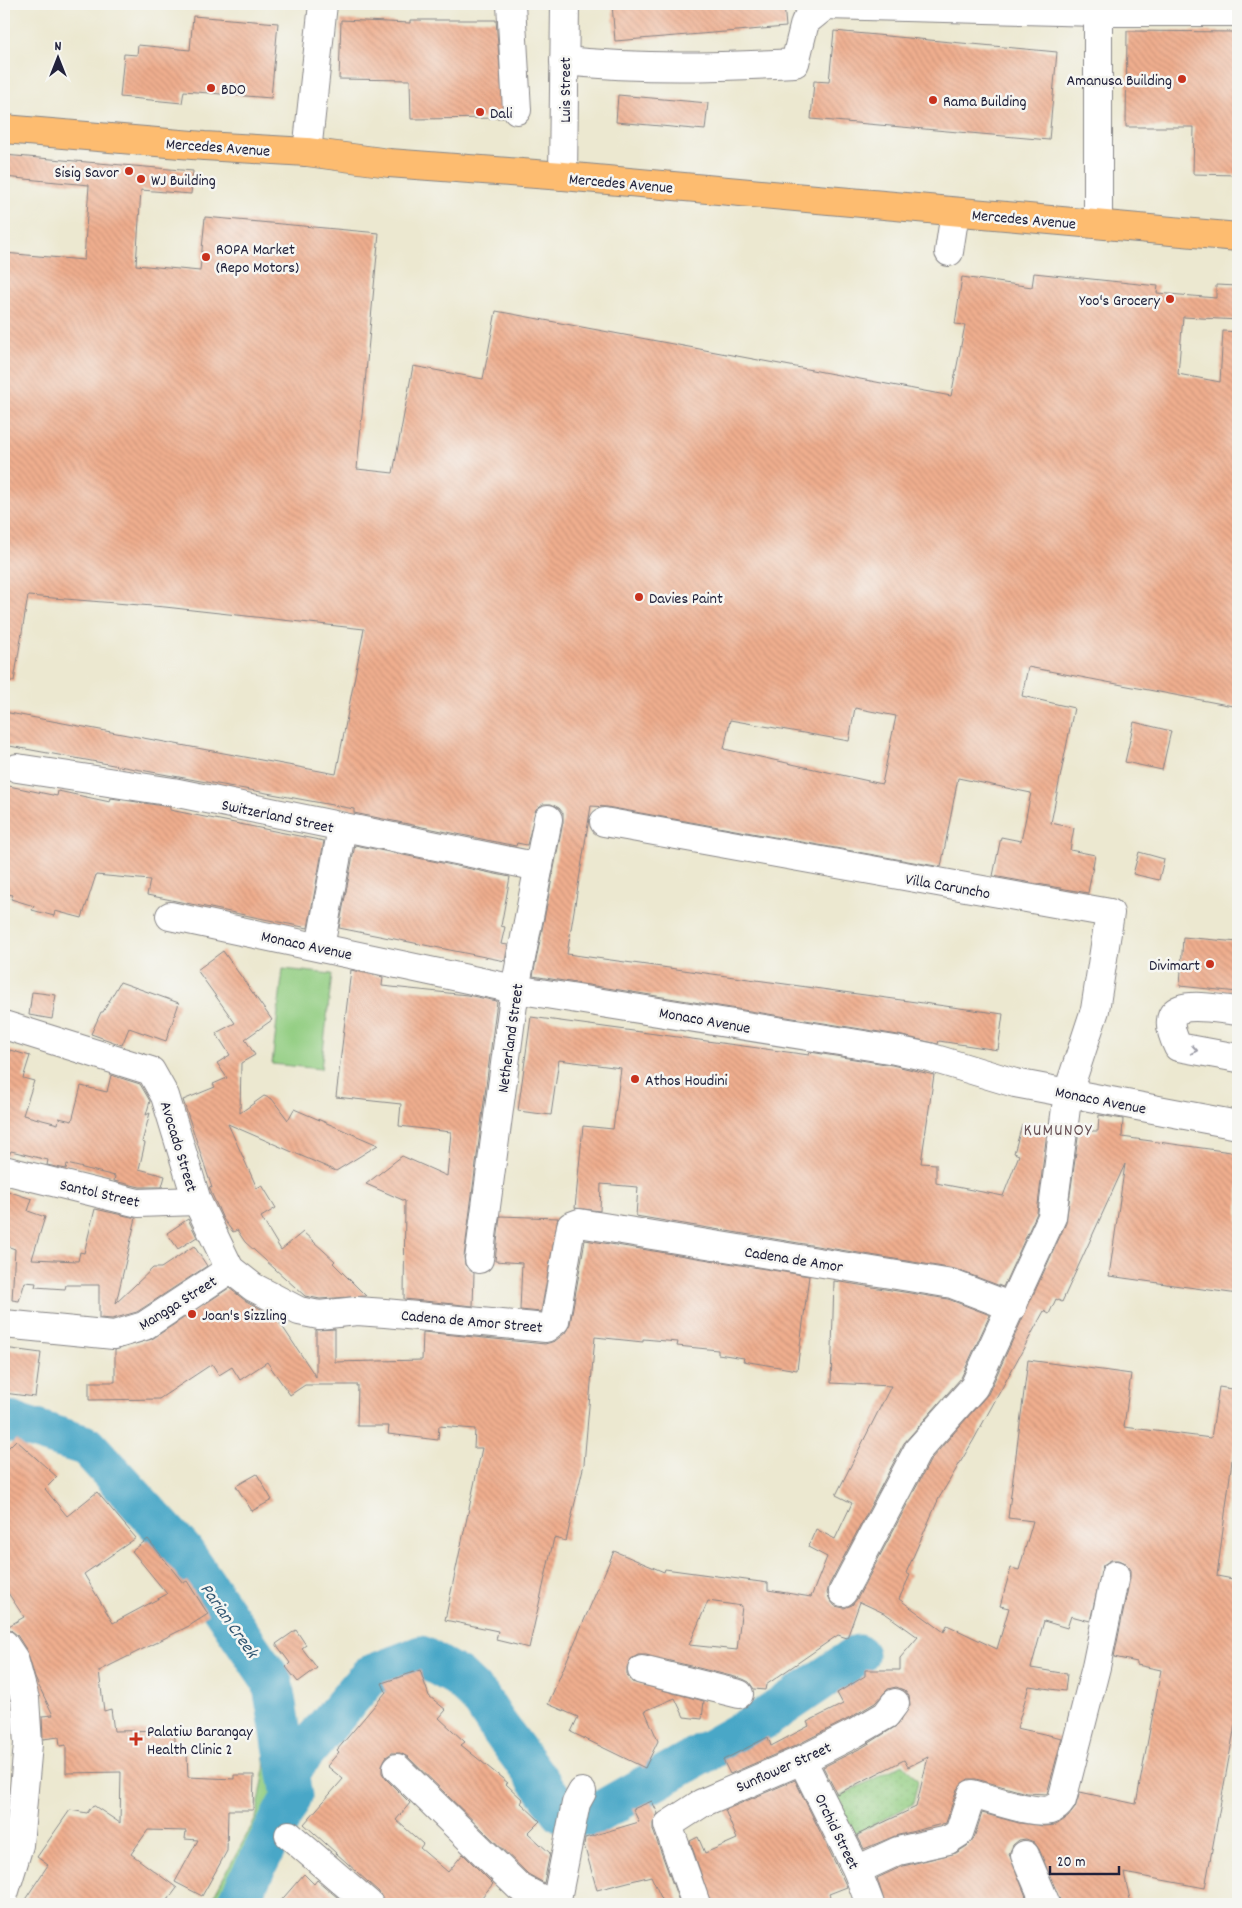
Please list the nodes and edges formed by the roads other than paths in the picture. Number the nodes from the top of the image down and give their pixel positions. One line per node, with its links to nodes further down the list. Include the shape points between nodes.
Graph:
1 (323, 4): 10 (street)
2 (511, 4): 8 (street)
3 (565, 4): 7 (street, Luis Street)
4 (1049, 7): 6 (street); 7 (street, via 826,5 805,22 795,63 701,68)
5 (1238, 9): 6 (street)
6 (1098, 12): 13 (street)
7 (564, 61): 11 (street, Luis Street)
8 (517, 110)
9 (4, 129): 10 (main road, Mercedes Avenue)
10 (307, 152): 11 (main road, Mercedes Avenue, via 389,163)
11 (563, 176): 12 (main road, Mercedes Avenue)
12 (955, 212): 13 (main road, Mercedes Avenue); 15 (street)
13 (1098, 224): 14 (main road, Mercedes Avenue)
14 (1238, 237)
15 (949, 252)
16 (17, 768): 19 (street, Switzerland Street, via 173,792)
17 (548, 819): 20 (street, Netherland Street)
18 (604, 822): 27 (street, Villa Caruncho, via 1110,913 1095,1010)
19 (342, 828): 20 (street, Switzerland Street); 22 (street)
20 (539, 867): 23 (street, Netherland Street)
21 (170, 916): 22 (street, Monaco Avenue)
22 (320, 946): 23 (street, Monaco Avenue)
23 (515, 989): 27 (street, Monaco Avenue, via 894,1050 1015,1083); 32 (street, Netherland Street)
24 (1238, 1011): 26 (street, one-way to 26, via 1185,1006 1170,1020 1178,1047)
25 (4, 1025): 30 (street, Avocado Street, via 151,1071 164,1096)
26 (1238, 1058)
27 (1068, 1092): 28 (street, Monaco Avenue); 34 (street, via 1052,1216)
28 (1238, 1125)
29 (4, 1170): 30 (street, Santol Street, via 138,1203)
30 (197, 1201): 33 (street, Avocado Street)
31 (572, 1224): 34 (street, Cadena de Amor, via 952,1284); 35 (street, Cadena de Amor Street, via 556,1316 550,1326 531,1328 357,1311)
32 (479, 1259)
33 (230, 1269): 35 (street, Avocado Street, via 277,1302); 36 (street, Mangga Street, via 144,1326 114,1335)
34 (1012, 1306): 38 (street, via 974,1387 918,1450)
35 (319, 1315)
36 (4, 1324)
37 (1115, 1575): 48 (street, via 1096,1667 1062,1800 1057,1807 1037,1809 972,1794 959,1833 948,1840 898,1851)
38 (843, 1592)
39 (4, 1644): 49 (street, via 14,1659 25,1700 28,1744 19,1845)
40 (642, 1670): 41 (street)
41 (739, 1694)
42 (894, 1703): 43 (street, Sunflower Street, via 886,1715)
43 (802, 1760): 48 (street, Orchid Street); 53 (street, Sunflower Street, via 702,1802 668,1825)
44 (397, 1768): 51 (street, via 519,1887)
45 (577, 1804): 52 (street)
46 (290, 1835): 50 (street)
47 (1025, 1855): 55 (street)
48 (857, 1870): 54 (street, Orchid Street)
49 (4, 1894)
50 (369, 1904)
51 (551, 1904)
52 (556, 1904)
53 (696, 1904)
54 (870, 1904)
55 (1046, 1904)

